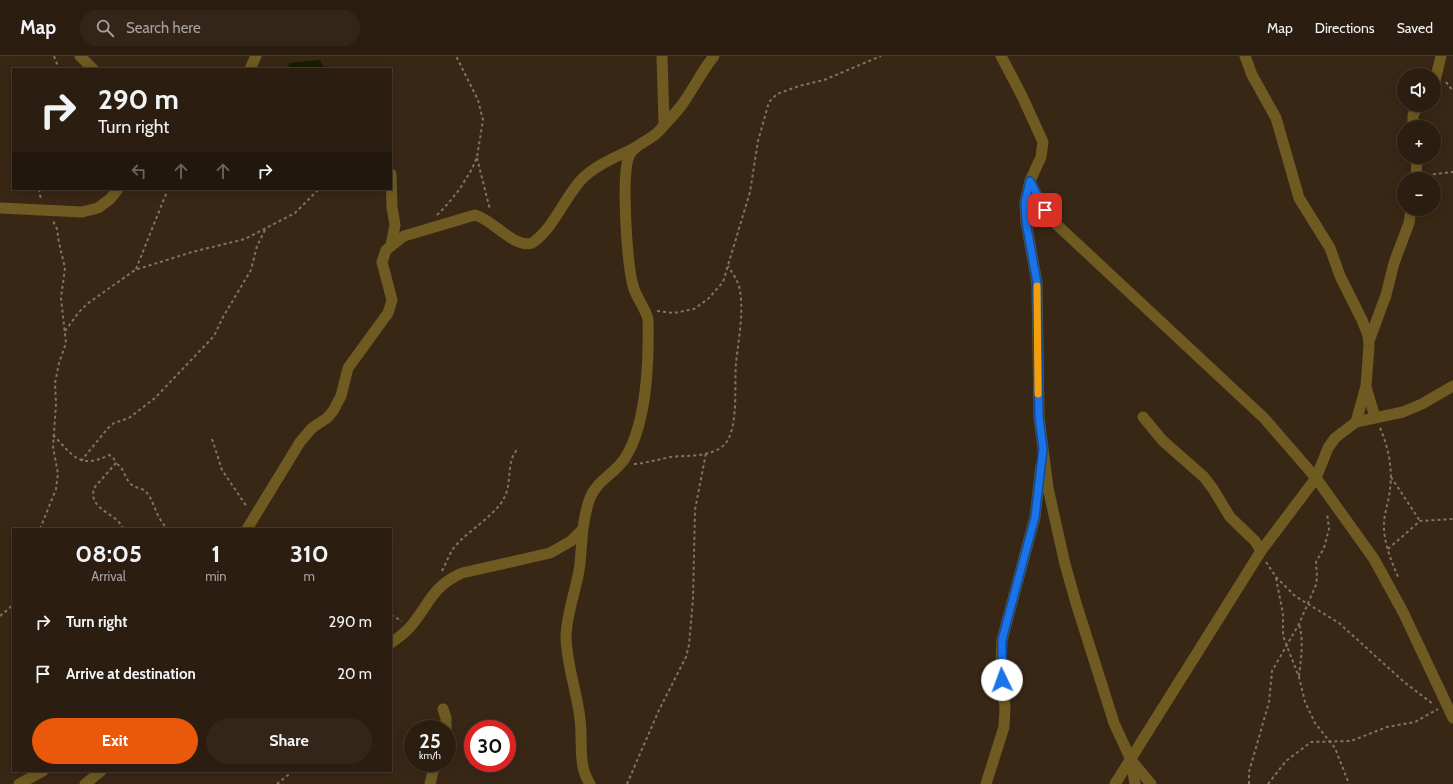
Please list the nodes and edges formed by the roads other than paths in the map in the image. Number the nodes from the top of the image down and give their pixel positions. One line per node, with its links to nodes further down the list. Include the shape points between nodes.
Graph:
1 (80, 56): 8 (street)
2 (256, 56): 9 (street)
3 (662, 56): 11 (street)
4 (714, 56): 11 (street, via 680,107)
5 (1001, 56): 13 (street, via 1043,142 1041,157)
6 (1245, 56): 19 (street, via 1252,75 1276,118 1299,198 1330,248)
7 (1441, 56): 10 (street)
8 (92, 68)
9 (250, 68)
10 (1438, 68)
11 (664, 123): 12 (street, via 653,137)
12 (637, 147): 18 (street, via 584,178 545,232 532,243 517,242 479,216 467,216 404,236); 28 (street, via 629,156 627,170 628,256 634,290 648,319 643,405 630,449 618,466 596,487)
13 (1030, 181): 25 (street, via 1025,209 1037,283 1039,417); 26 (street, via 1038,200 1055,223 1264,418)
14 (117, 190): 16 (street, via 98,208 68,212)
15 (391, 190): 18 (street, via 395,225)
16 (0, 208)
17 (1410, 216): 19 (street)
18 (390, 246): 27 (street, via 382,262 392,300 388,313 348,368 341,396 333,411 300,442)
19 (1369, 341): 20 (street)
20 (1366, 386): 23 (street); 24 (street)
21 (1453, 386): 23 (street, via 1402,412)
22 (1143, 417): 29 (street, via 1163,440 1204,478 1230,517 1255,541)
23 (1375, 417): 24 (street)
24 (1356, 422): 26 (street, via 1333,440)
25 (1043, 449): 34 (street, via 1057,531 1074,595 1114,723); 44 (street, via 1035,517 1002,640 1004,727)
26 (1316, 478): 29 (street); 32 (street, via 1374,559 1403,612)
27 (248, 528)
28 (582, 530): 30 (street, via 571,541 550,553 462,573 443,583 411,626); 35 (street, via 580,564 566,637 579,706)
29 (1261, 552): 34 (street)
30 (392, 642)
31 (442, 709): 33 (street)
32 (1448, 715)
33 (446, 720)
34 (1131, 760): 45 (street); 46 (street); 47 (street)
35 (583, 767): 42 (street); 43 (street)
36 (41, 772): 39 (street)
37 (99, 772): 40 (street)
38 (433, 772): 41 (street)
39 (19, 784)
40 (85, 784)
41 (430, 784)
42 (581, 784)
43 (590, 784)
44 (986, 784)
45 (1115, 784)
46 (1134, 784)
47 (1151, 784)

